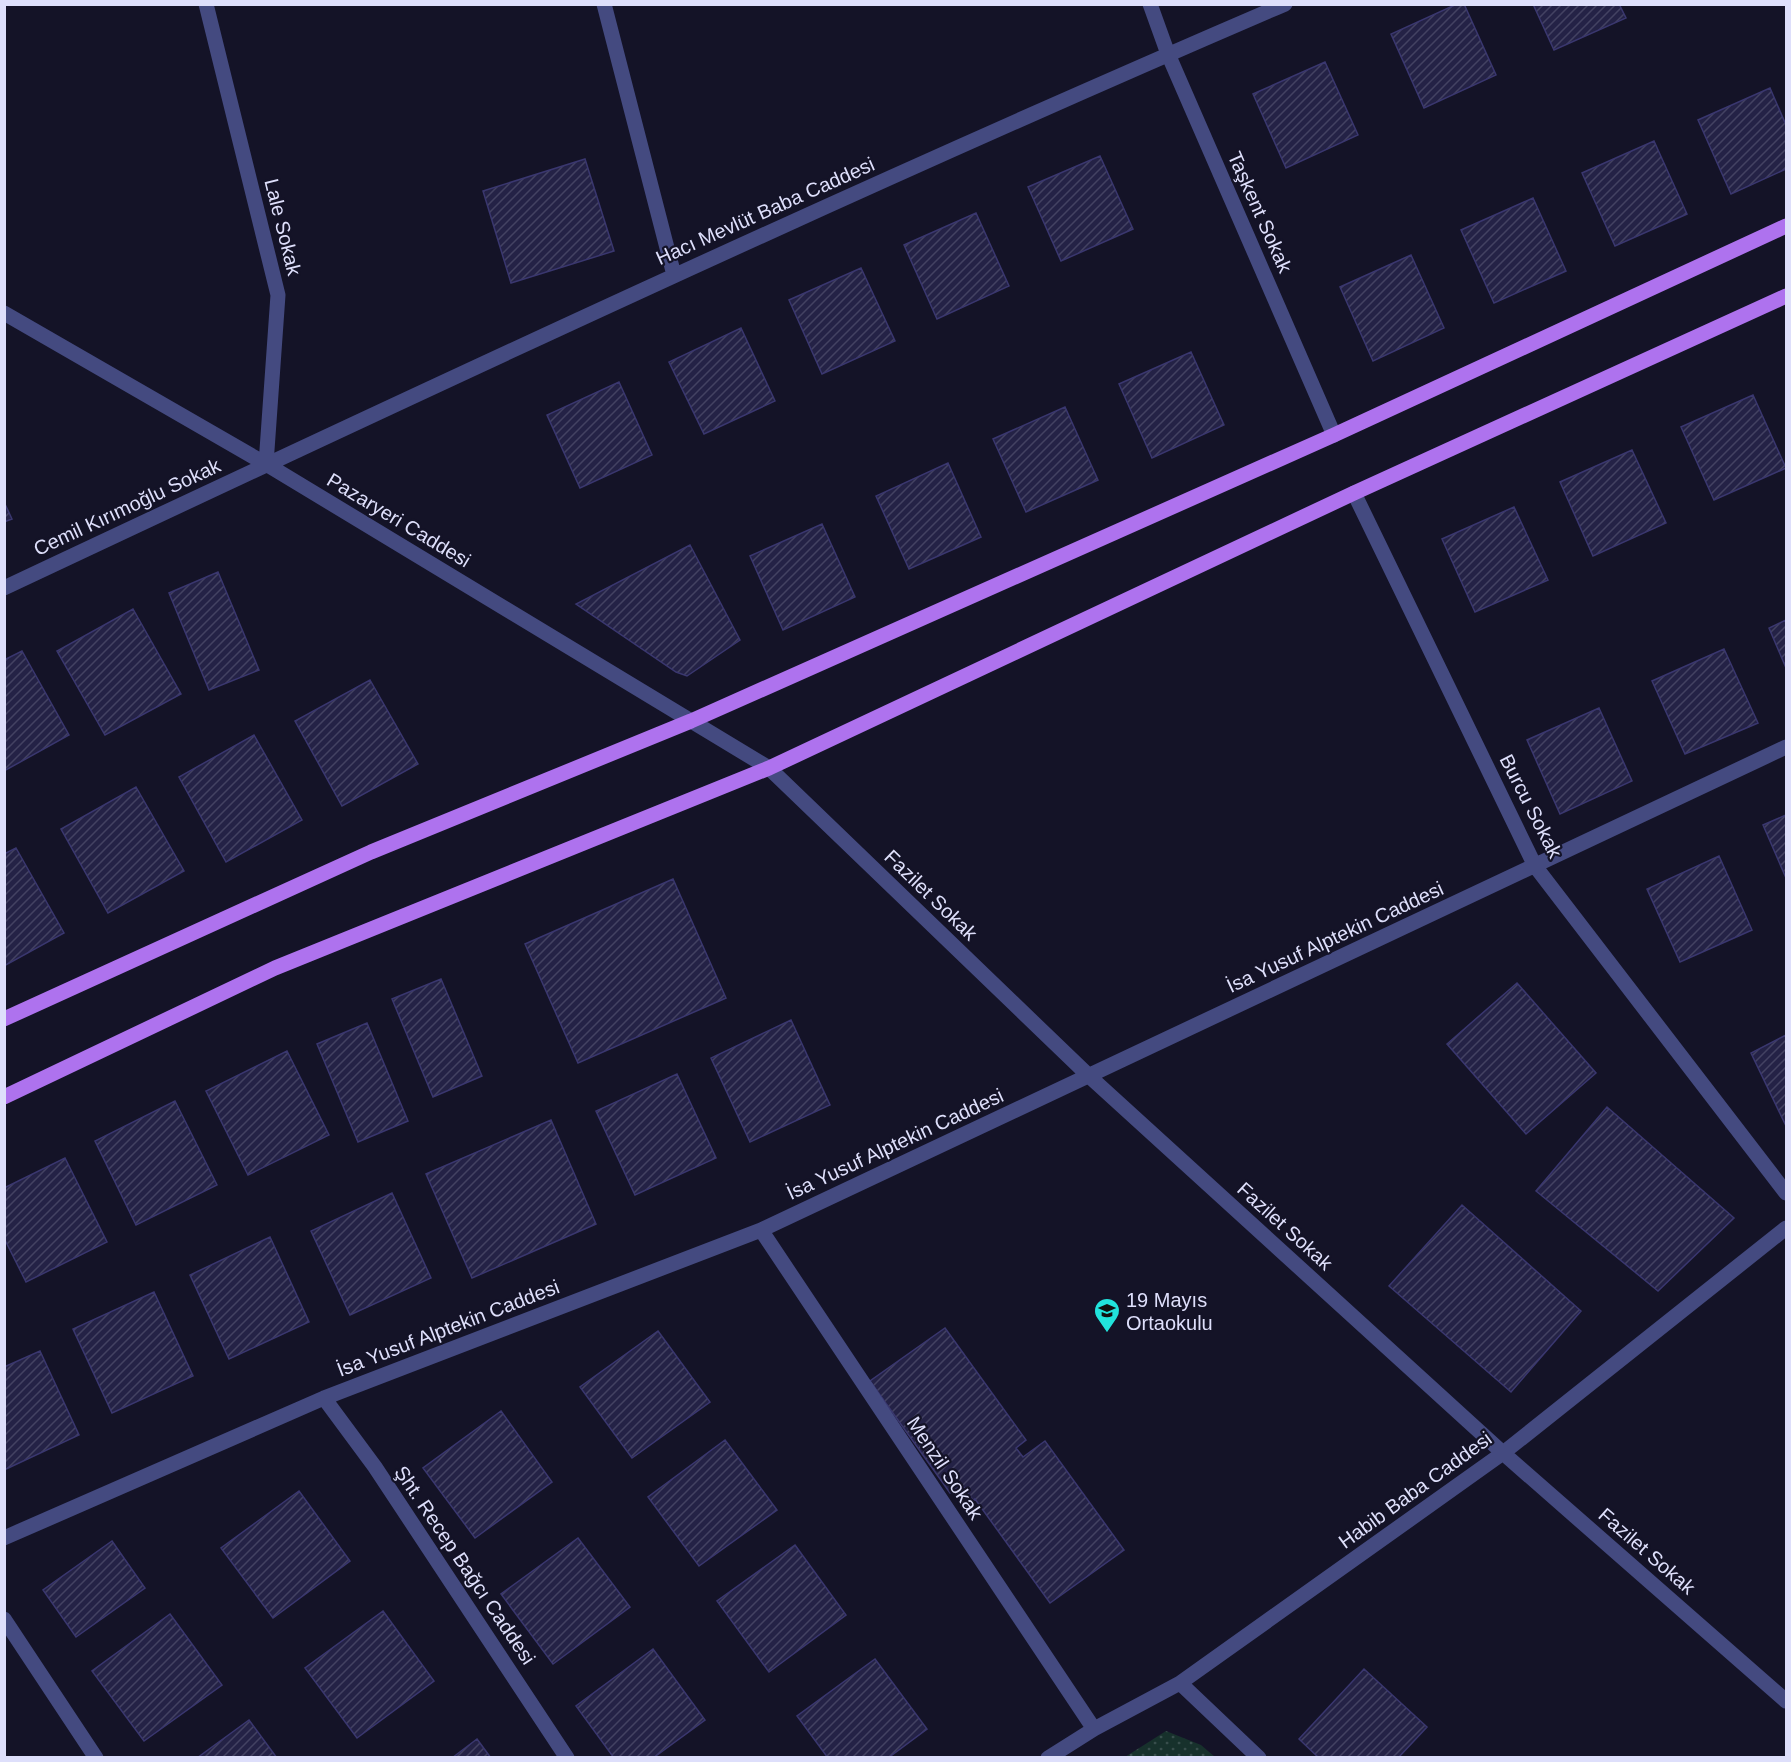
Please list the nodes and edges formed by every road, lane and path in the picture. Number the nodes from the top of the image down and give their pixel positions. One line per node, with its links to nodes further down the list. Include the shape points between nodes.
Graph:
1 (206, 4): 11 (street, Lale Sokak, via 278,295)
2 (604, 4): 7 (street)
3 (1150, 4): 5 (street, Taşkent Sokak)
4 (1285, 4): 5 (street, Hacı Mevlüt Baba Caddesi)
5 (1168, 54): 7 (street, Hacı Mevlüt Baba Caddesi); 10 (street, Taşkent Sokak)
6 (1786, 226): 10 (main road)
7 (674, 275): 11 (street, Hacı Mevlüt Baba Caddesi)
8 (1786, 296): 12 (main road)
9 (4, 313): 11 (street, Pazaryeri Caddesi)
10 (1334, 435): 14 (main road)
11 (267, 465): 13 (street, Cemil Kırımoğlu Sokak); 14 (street, Pazaryeri Caddesi)
12 (1354, 493): 16 (main road); 17 (street, Burcu Sokak)
13 (4, 588)
14 (691, 721): 16 (street, Pazaryeri Caddesi); 18 (main road, via 371,852)
15 (1786, 747): 17 (street, İsa Yusuf Alptekin Caddesi)
16 (769, 768): 19 (street, Fazilet Sokak); 20 (main road, via 274,968)
17 (1535, 866): 19 (street, İsa Yusuf Alptekin Caddesi); 21 (street, Burcu Sokak)
18 (4, 1019)
19 (1089, 1076): 23 (street, İsa Yusuf Alptekin Caddesi); 25 (street, Fazilet Sokak)
20 (4, 1097)
21 (1786, 1193)
22 (1786, 1228): 25 (street, Habib Baba Caddesi)
23 (760, 1230): 24 (street, İsa Yusuf Alptekin Caddesi); 30 (street, Menzil Sokak)
24 (324, 1398): 26 (street, İsa Yusuf Alptekin Caddesi); 32 (street, Şht. Recep Bağcı Caddesi, via 375,1467)
25 (1503, 1453): 28 (street, Habib Baba Caddesi); 29 (street, Fazilet Sokak)
26 (4, 1538)
27 (4, 1619): 31 (street)
28 (1180, 1683): 30 (street, Habib Baba Caddesi); 34 (street)
29 (1786, 1701)
30 (1094, 1729): 33 (street, Habib Baba Caddesi)
31 (96, 1758)
32 (567, 1758)
33 (1048, 1758)
34 (1259, 1758)

